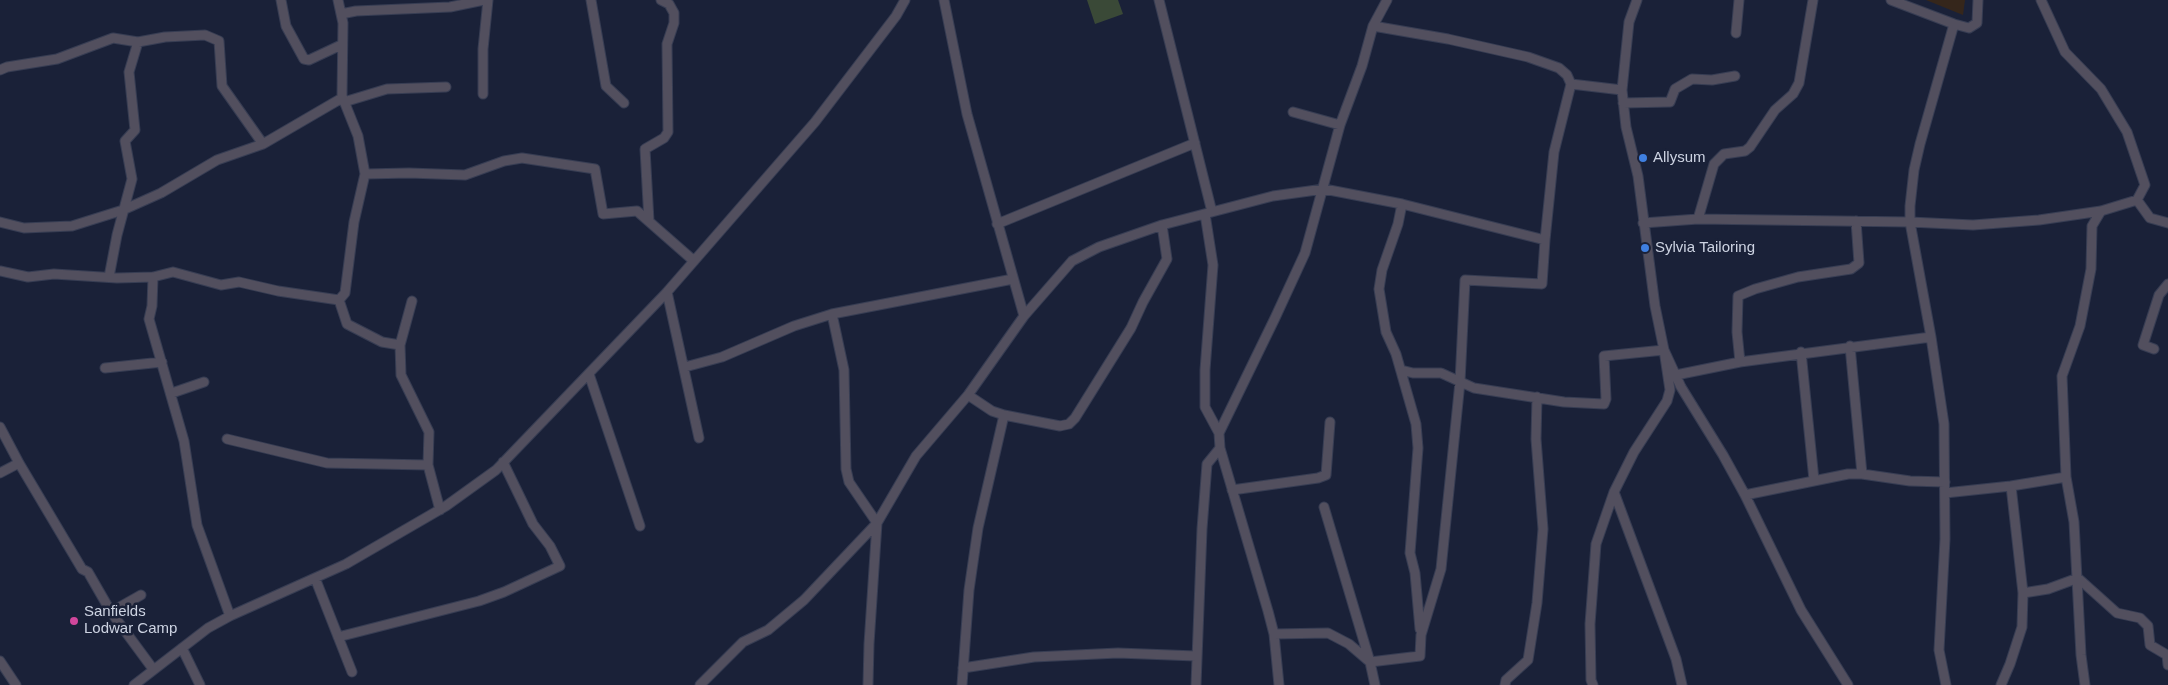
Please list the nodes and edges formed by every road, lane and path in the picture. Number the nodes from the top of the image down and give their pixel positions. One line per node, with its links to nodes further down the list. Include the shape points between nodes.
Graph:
1 (281, 0): 22 (street, via 286,26 304,59 309,60)
2 (338, 0): 17 (street)
3 (484, 0): 17 (street, via 450,7)
4 (488, 0): 28 (street)
5 (591, 0): 30 (street, via 606,86)
6 (662, 0): 44 (street, via 674,13 668,44 669,123 664,138 645,149)
7 (905, 0): 53 (street, via 815,122)
8 (944, 0): 50 (street, via 967,114)
9 (1159, 0): 35 (street)
10 (1386, 0): 19 (street)
11 (1739, 0): 20 (street)
12 (1813, 0): 43 (street, via 1799,83 1793,94 1775,110 1750,147 1745,151 1724,154 1714,164)
13 (1891, 0): 18 (street)
14 (1978, 0): 18 (street, via 1975,25 1968,28)
15 (2041, 0): 38 (street, via 2065,52 2101,89 2127,132 2145,185)
16 (1633, 1): 27 (street)
17 (341, 14): 22 (street)
18 (1954, 24): 47 (street, via 1914,170)
19 (1373, 26): 25 (street, via 1528,58 1559,68); 33 (street)
20 (1736, 33)
21 (138, 42): 23 (street, via 113,38 56,59); 34 (street, via 205,35 219,41 222,86); 40 (street, via 129,72 135,130 125,140 132,179)
22 (342, 45): 29 (street)
23 (0, 70)
24 (1735, 76): 31 (street, via 1692,79 1676,89 1670,102)
25 (1571, 84): 27 (street); 52 (street, via 1554,152)
26 (446, 87): 29 (street, via 387,89)
27 (1622, 90): 31 (street)
28 (483, 94)
29 (343, 100): 34 (street); 36 (street, via 358,136)
30 (624, 102)
31 (1622, 103): 48 (street, via 1638,176)
32 (1293, 112): 33 (street)
33 (1340, 125): 37 (street)
34 (263, 144): 40 (street, via 217,160 161,193)
35 (1195, 144): 42 (street); 50 (street)
36 (366, 174): 44 (street, via 465,175 522,158 594,169 603,214 637,210); 60 (street, via 354,222 346,293)
37 (1324, 190): 39 (street); 42 (street, via 1272,196); 85 (street, via 1304,253)
38 (2137, 200): 41 (street); 49 (street, via 2150,218)
39 (1402, 204): 52 (street); 74 (street, via 1379,289 1386,332)
40 (123, 210): 46 (street, via 72,226 24,228); 55 (street)
41 (2102, 210): 47 (street, via 1974,225); 94 (street, via 2092,226 2091,269 2080,326 2062,376)
42 (1208, 213): 51 (street); 85 (street, via 1212,265 1205,407)
43 (1698, 219): 45 (street); 48 (street)
44 (649, 221): 53 (street)
45 (1856, 221): 47 (street); 71 (street, via 1859,263 1855,266 1755,288 1738,296)
46 (0, 222)
47 (1910, 222): 64 (street)
48 (1643, 223): 68 (street)
49 (2168, 223)
50 (997, 224): 57 (street)
51 (1162, 225): 63 (street, via 1098,247 1072,261); 82 (street, via 1167,259 1131,328 1075,418 1060,426)
52 (1545, 240): 78 (street, via 1542,284 1465,280)
53 (694, 261): 59 (street)
54 (0, 271): 55 (street, via 28,277 54,274)
55 (109, 277): 56 (street)
56 (152, 277): 60 (street, via 173,272 221,285 239,282); 70 (street, via 149,319)
57 (1012, 279): 62 (street); 63 (street)
58 (2168, 284): 67 (street, via 2159,294 2143,345)
59 (667, 292): 72 (street); 75 (street)
60 (340, 300): 65 (street, via 347,324 382,342)
61 (412, 301): 65 (street)
62 (832, 314): 72 (street, via 794,326 722,357); 104 (street, via 844,370 848,482)
63 (1024, 316): 80 (street)
64 (1931, 337): 66 (street); 96 (street, via 1944,424)
65 (400, 345): 91 (street, via 401,374 429,432)
66 (1850, 346): 69 (street); 93 (street)
67 (2154, 349)
68 (1664, 350): 76 (street); 81 (street, via 1604,356 1604,404); 99 (street, via 1670,390 1667,401 1634,452)
69 (1801, 352): 71 (street); 95 (street)
70 (162, 362): 73 (street); 79 (street)
71 (1740, 362): 76 (street)
72 (685, 367): 86 (street)
73 (105, 368)
74 (1401, 370): 78 (street, via 1441,373); 113 (street, via 1418,437 1410,553)
75 (589, 374): 89 (street); 105 (street)
76 (1676, 375): 101 (street)
77 (204, 382): 79 (street)
78 (1460, 382): 81 (street, via 1474,388); 113 (street, via 1441,570)
79 (172, 393): 111 (street, via 184,440 197,525)
80 (968, 395): 82 (street); 104 (street, via 916,456)
81 (1537, 397): 133 (street, via 1536,439 1543,529 1537,603 1528,660 1506,680)
82 (1004, 415): 120 (street, via 978,528)
83 (1330, 422): 98 (street, via 1326,475)
84 (0, 427): 90 (street)
85 (1219, 433): 88 (street)
86 (699, 438)
87 (227, 440): 91 (street, via 327,463)
88 (1220, 448): 98 (street); 116 (street, via 1207,464)
89 (503, 462): 103 (street); 114 (street, via 533,524 560,566 479,601)
90 (19, 463): 92 (street); 110 (street)
91 (428, 465): 103 (street)
92 (0, 473)
93 (1862, 474): 95 (street); 96 (street)
94 (2066, 477): 97 (street); 107 (street, via 2074,522)
95 (1814, 480): 101 (street)
96 (1945, 482): 100 (street)
97 (2012, 486): 100 (street); 108 (street)
98 (1232, 490): 112 (street)
99 (1614, 492): 134 (street, via 1596,544 1590,624); 135 (street, via 1676,659)
100 (1945, 493): 137 (street, via 1939,650)
101 (1745, 494): 136 (street, via 1801,610)
102 (1324, 507): 118 (street)
103 (440, 510): 106 (street, via 346,564)
104 (877, 523): 127 (street, via 804,600 768,630 743,642); 128 (street)
105 (640, 526)
106 (315, 578): 111 (street); 114 (street)
107 (2078, 578): 108 (street, via 2048,589); 119 (street, via 2117,613 2140,618 2148,626 2150,645 2166,655); 139 (street)
108 (2023, 593): 138 (street, via 2022,627)
109 (142, 595): 110 (street)
110 (111, 612): 121 (street)
111 (230, 616): 115 (street)
112 (1274, 634): 118 (street, via 1328,633 1349,644); 131 (street)
113 (1421, 635): 118 (street, via 1420,656)
114 (338, 638): 122 (street)
115 (182, 648): 121 (street); 126 (street)
116 (1196, 656): 120 (street, via 1118,653 1052,656); 130 (street)
117 (0, 661): 124 (street)
118 (1370, 662): 132 (street)
119 (2168, 665)
120 (963, 668): 129 (street)
121 (153, 669): 123 (street)
122 (352, 672)
123 (144, 682): 125 (street)
124 (16, 685)
125 (134, 685)
126 (200, 685)
127 (700, 685)
128 (868, 685)
129 (962, 685)
130 (1196, 685)
131 (1279, 685)
132 (1375, 685)
133 (1505, 685)
134 (1593, 685)
135 (1682, 685)
136 (1848, 685)
137 (1946, 685)
138 (2001, 685)
139 (2085, 685)

